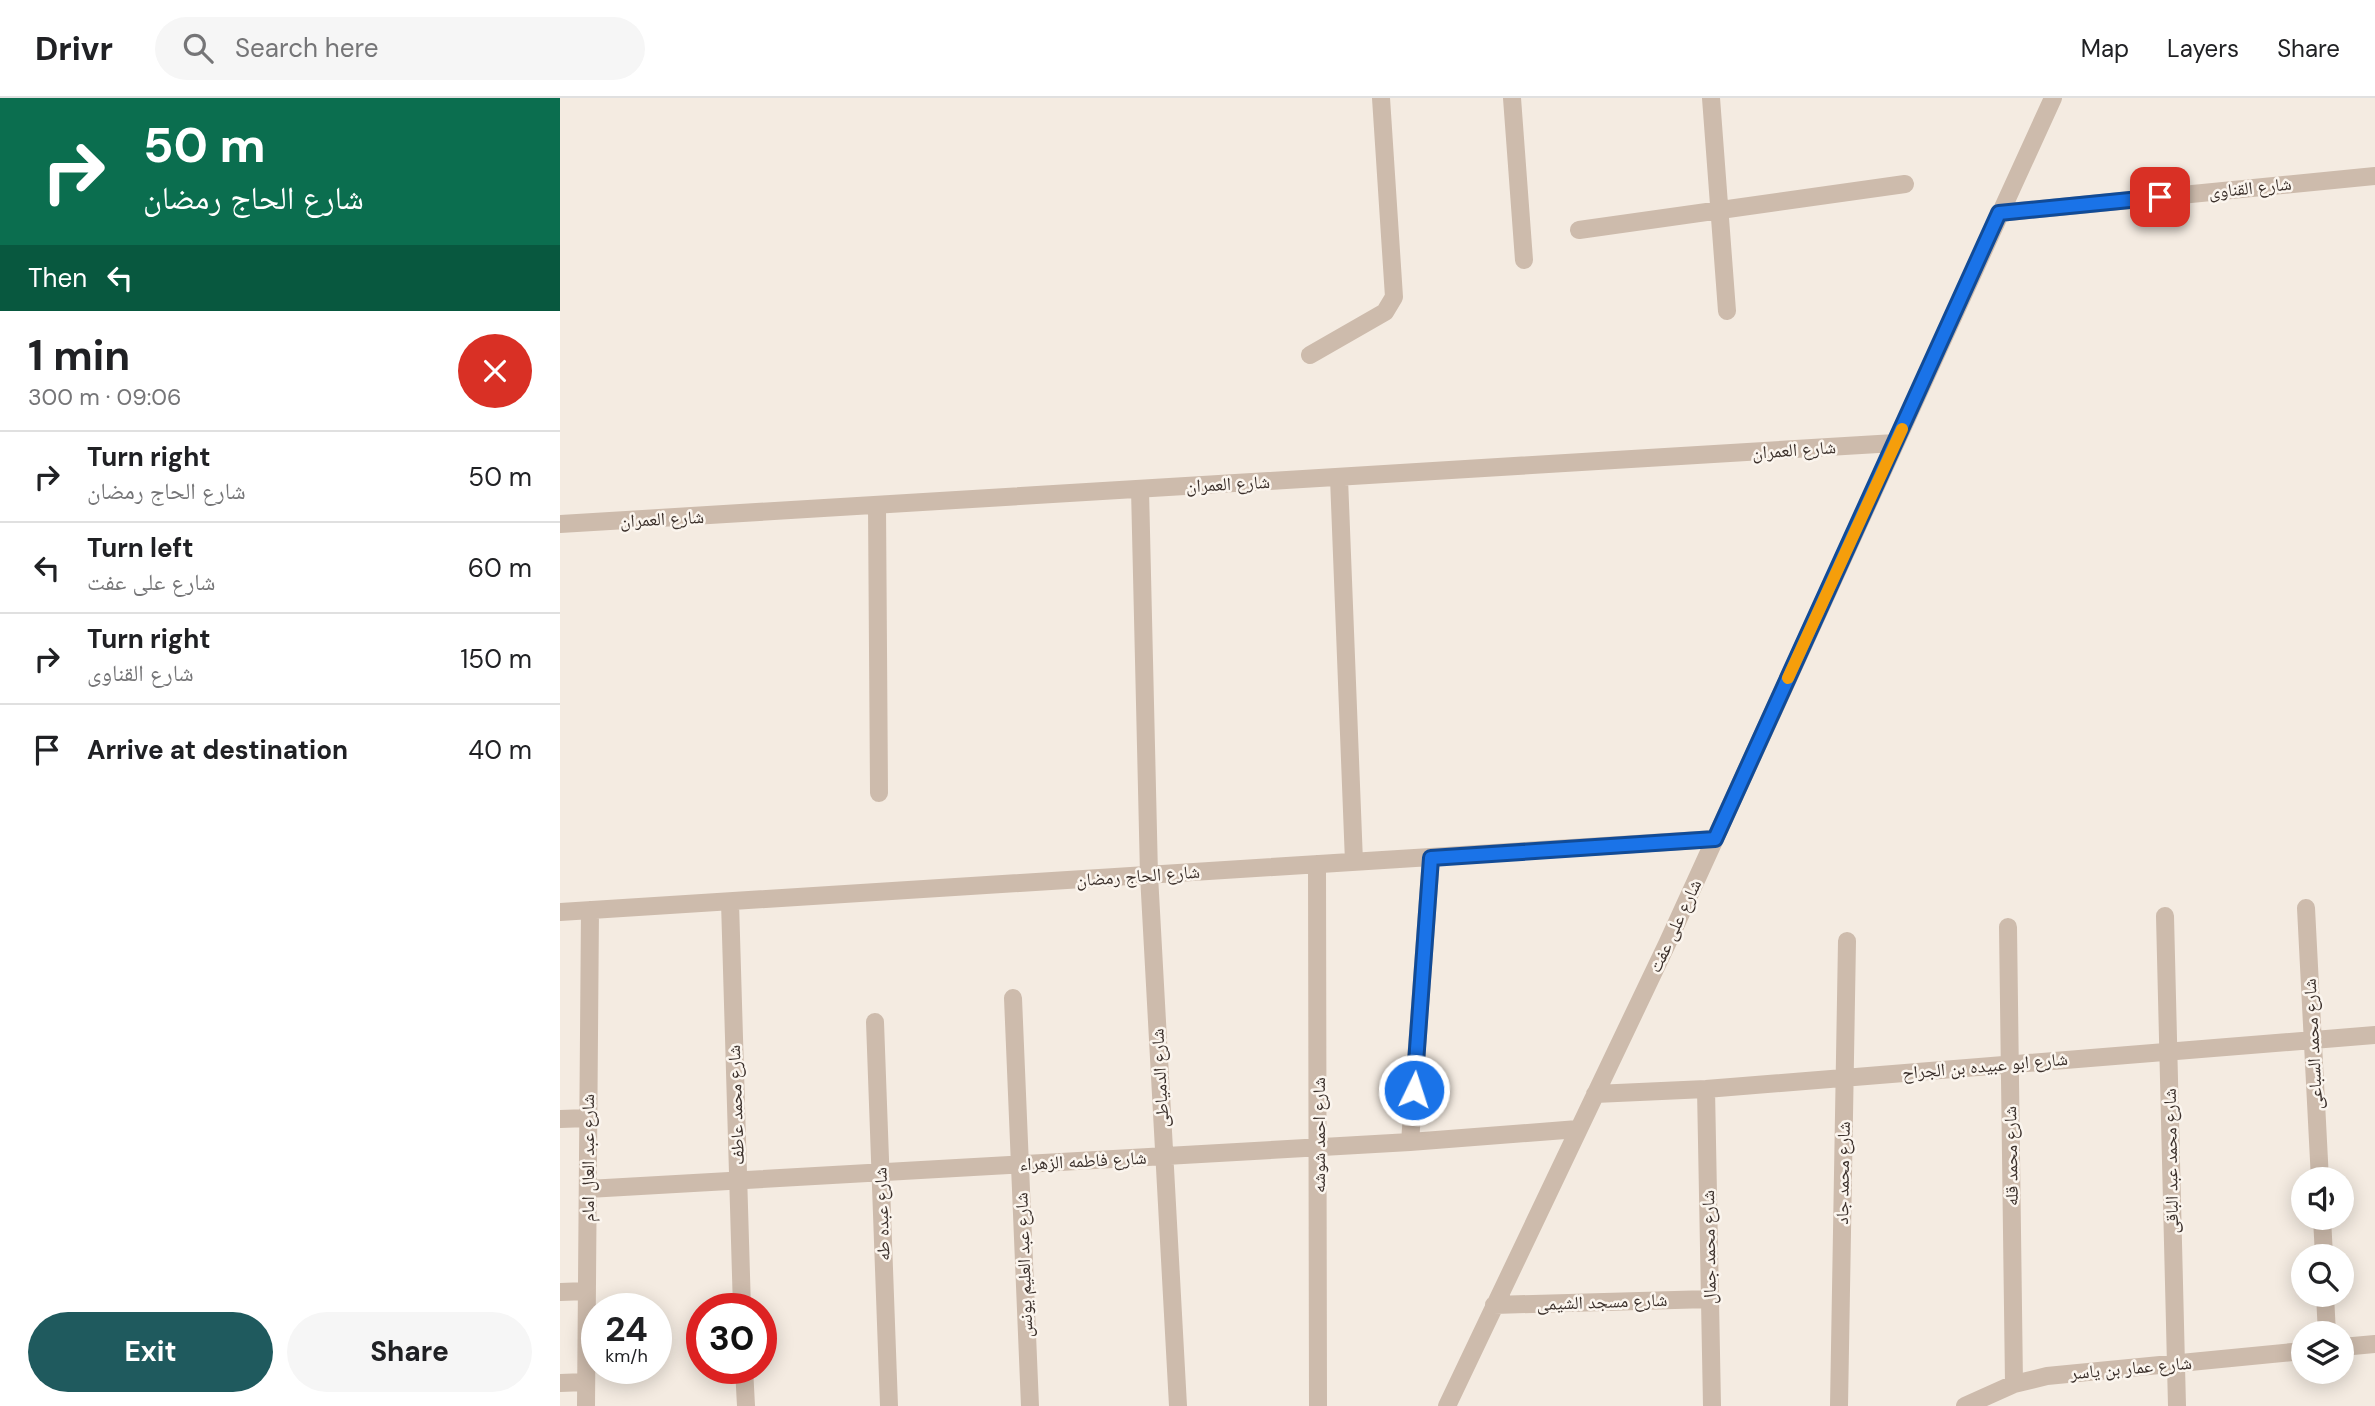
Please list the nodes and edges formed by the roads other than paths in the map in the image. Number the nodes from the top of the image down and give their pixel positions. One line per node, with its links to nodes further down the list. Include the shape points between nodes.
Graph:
1 (1381, 98): 12 (street, via 1394,297 1385,312)
2 (1512, 98): 10 (street)
3 (1711, 98): 7 (street)
4 (2053, 98): 8 (street, شارع على عفت)
5 (2375, 176): 8 (street, شارع القناوى)
6 (1905, 184): 7 (street)
7 (1719, 209): 9 (street); 11 (street)
8 (1999, 213): 13 (street, شارع على عفت)
9 (1579, 230)
10 (1524, 260)
11 (1727, 312)
12 (1310, 355)
13 (1895, 443): 14 (street, شارع العمران); 19 (street, شارع على عفت)
14 (1339, 478): 15 (street, شارع العمران); 21 (street)
15 (1140, 489): 16 (street, شارع العمران); 23 (street, شارع الدمياطى)
16 (877, 506): 17 (street, شارع العمران); 18 (street)
17 (560, 524)
18 (879, 793)
19 (1715, 839): 20 (street, شارع الحاج رمضان); 39 (street, شارع على عفت)
20 (1431, 858): 21 (street, شارع الحاج رمضان); 43 (street)
21 (1354, 862): 22 (street, شارع الحاج رمضان)
22 (1317, 864): 23 (street, شارع الحاج رمضان); 44 (street, شارع احمد شوشه)
23 (1149, 875): 24 (street, شارع الحاج رمضان); 45 (street, شارع الدمياطى)
24 (730, 902): 26 (street, شارع الحاج رمضان); 49 (street, شارع محمد عاطف)
25 (2306, 908): 34 (street, شارع محمد السباعى)
26 (590, 910): 27 (street, شارع الحاج رمضان); 40 (street, شارع عبد العال امام)
27 (560, 912)
28 (2165, 916): 35 (street, شارع محمد عبد الباقى)
29 (2008, 927): 36 (street, شارع محمد قله)
30 (1847, 941): 37 (street, شارع محمد جاد)
31 (1013, 998): 46 (street, شارع عبد العليم يونس)
32 (875, 1022): 48 (street, شارع عبده طه)
33 (2375, 1035): 34 (street, شارع ابو عبيده بن الجراح)
34 (2313, 1040): 35 (street, شارع ابو عبيده بن الجراح); 47 (street, شارع محمد السباعى)
35 (2168, 1051): 36 (street, شارع ابو عبيده بن الجراح); 59 (street, شارع محمد عبد الباقى)
36 (2009, 1064): 37 (street, شارع ابو عبيده بن الجراح); 64 (street, شارع محمد قله)
37 (1845, 1078): 38 (street, شارع ابو عبيده بن الجراح); 73 (street, شارع محمد جاد)
38 (1706, 1088): 39 (street, شارع ابو عبيده بن الجراح); 54 (street, شارع محمد جمال)
39 (1595, 1094): 42 (street, شارع على عفت)
40 (589, 1118): 41 (street); 50 (street, شارع عبد العال امام)
41 (560, 1119)
42 (1578, 1129): 43 (street, شارع فاطمه الزهراء); 55 (street, شارع على عفت)
43 (1410, 1142): 44 (street, شارع فاطمه الزهراء)
44 (1319, 1147): 45 (street, شارع فاطمه الزهراء); 70 (street, شارع احمد شوشه)
45 (1164, 1156): 46 (street, شارع فاطمه الزهراء); 69 (street, شارع الدمياطى)
46 (1020, 1164): 48 (street, شارع فاطمه الزهراء); 68 (street, شارع عبد العليم يونس)
47 (2319, 1167)
48 (880, 1172): 49 (street, شارع فاطمه الزهراء); 67 (street, شارع عبده طه)
49 (738, 1181): 50 (street, شارع فاطمه الزهراء); 53 (street, شارع محمد عاطف)
50 (588, 1189): 51 (street, شارع عبد العال امام)
51 (587, 1291): 52 (street)
52 (560, 1293)
53 (742, 1293)
54 (1710, 1299): 55 (street, شارع مسجد الشيمى); 72 (street, شارع محمد جمال)
55 (1494, 1306): 71 (street, شارع على عفت)
56 (2375, 1344): 57 (street)
57 (2354, 1346)
58 (2291, 1352): 59 (street, شارع عمار بن ياسر)
59 (2176, 1364): 64 (street, شارع عمار بن ياسر, via 2059,1374); 75 (street, شارع محمد عبد الباقى)
60 (581, 1382): 61 (street)
61 (560, 1383)
62 (586, 1384): 65 (street, شارع عبد العال امام)
63 (745, 1384): 66 (street)
64 (2014, 1384): 74 (street, شارع عمار بن ياسر)
65 (586, 1406)
66 (746, 1406)
67 (889, 1406)
68 (1030, 1406)
69 (1178, 1406)
70 (1318, 1406)
71 (1447, 1406)
72 (1712, 1406)
73 (1839, 1406)
74 (1965, 1406)
75 (2177, 1406)

